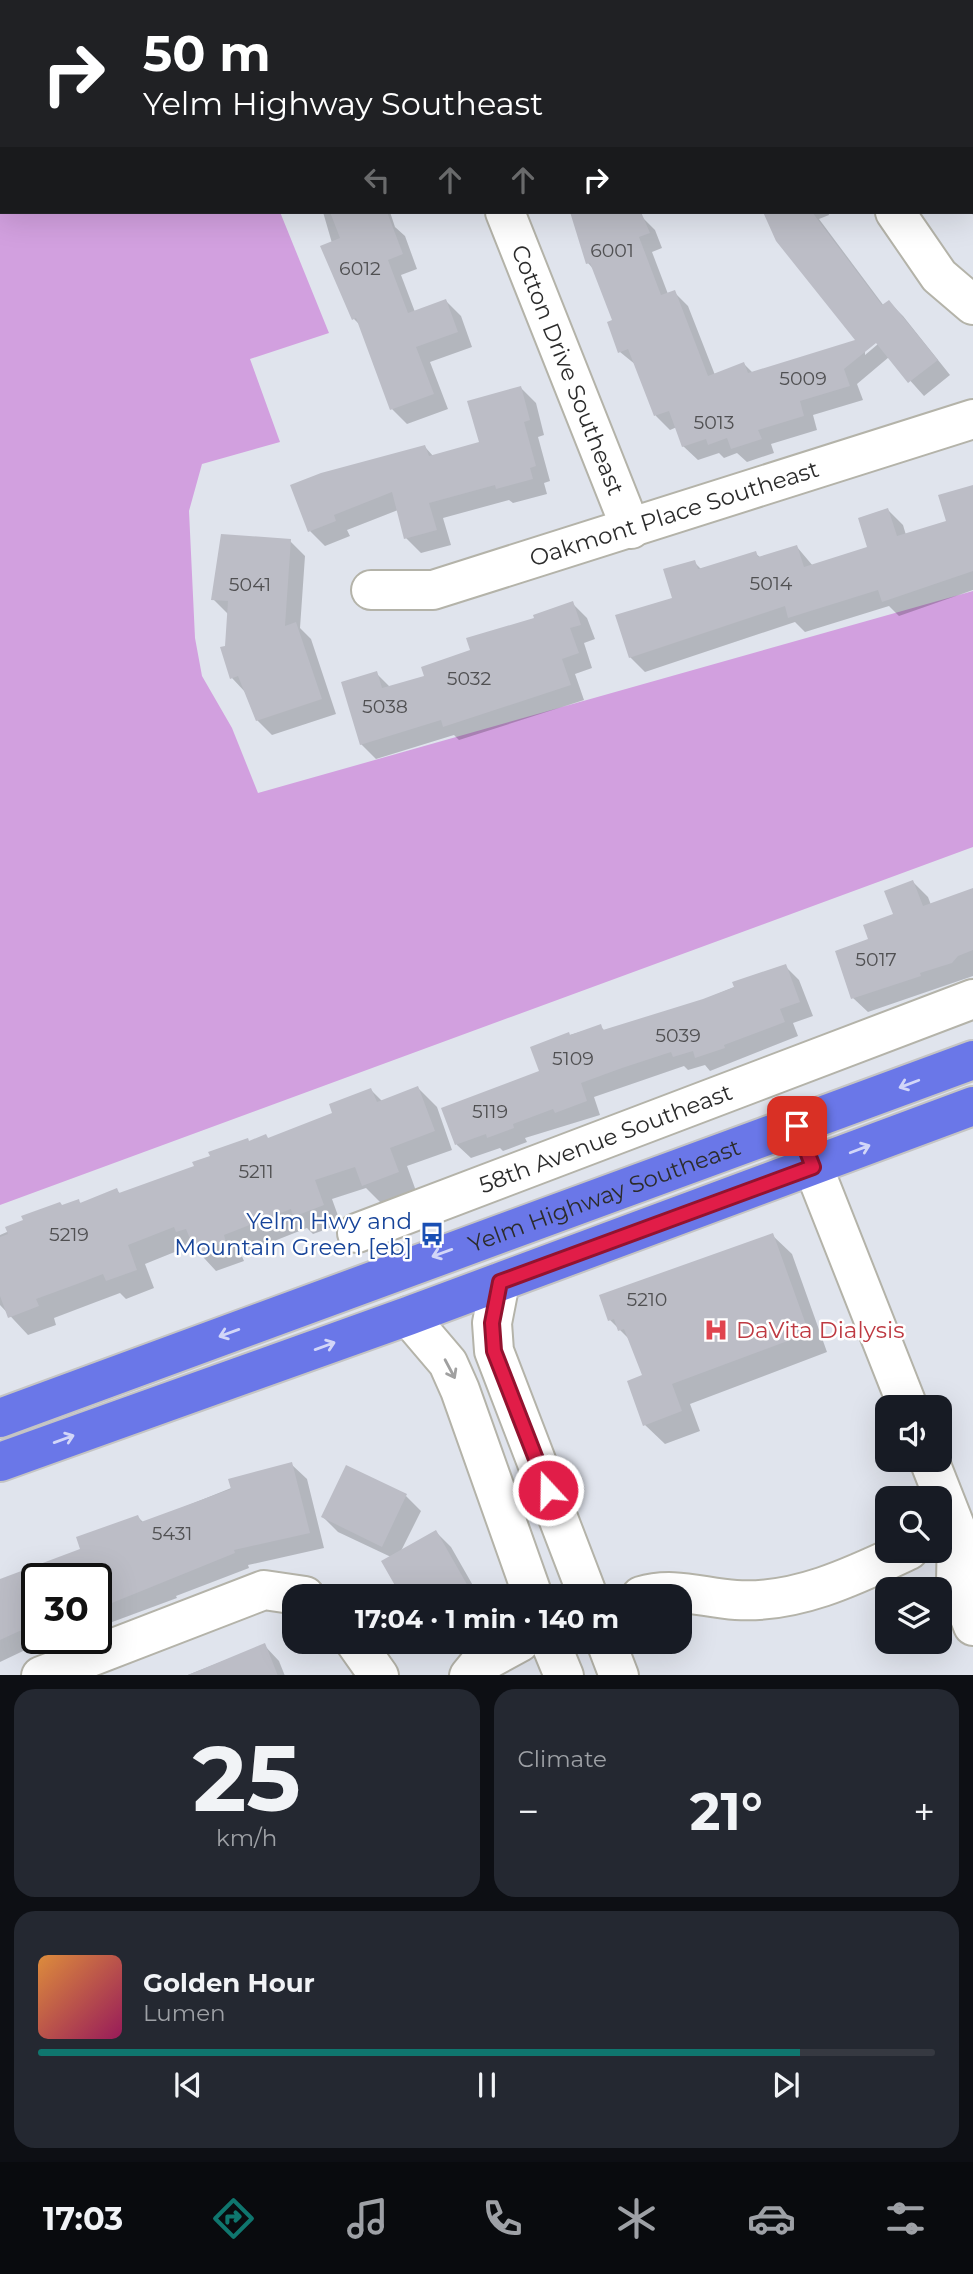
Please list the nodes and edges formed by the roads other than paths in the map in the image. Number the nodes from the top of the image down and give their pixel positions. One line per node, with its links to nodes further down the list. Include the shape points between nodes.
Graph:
1 (506, 214): 5 (street, Cotton Drive Southeast)
2 (896, 214): 3 (street, via 939,276)
3 (973, 305)
4 (973, 419): 5 (street, Oakmont Place Southeast)
5 (631, 529): 6 (street, Oakmont Place Southeast, via 433,590)
6 (371, 590)
7 (973, 999): 12 (street, 58th Avenue Southeast)
8 (973, 1060): 10 (main road, Yelm Highway Southeast, one-way to 10)
9 (973, 1105): 11 (main road, Yelm Highway Southeast, one-way to 9)
10 (797, 1126): 11 (street); 16 (main road, Yelm Highway Southeast, one-way to 16)
11 (813, 1167): 13 (main road, Yelm Highway Southeast); 15 (street)
12 (357, 1233)
13 (500, 1282): 14 (main road, Yelm Highway Southeast); 22 (street, via 492,1323 494,1351)
14 (408, 1316): 17 (main road, Yelm Highway Southeast, one-way to 14); 21 (street, one-way to 21, via 448,1363)
15 (903, 1395)
16 (0, 1418)
17 (0, 1462)
18 (933, 1472): 19 (street)
19 (956, 1541): 25 (street, via 956,1582)
20 (878, 1563): 23 (street, via 808,1592 780,1598 737,1600)
21 (529, 1584)
22 (583, 1584)
23 (692, 1592)
24 (282, 1593): 30 (street, via 264,1590)
25 (973, 1626)
26 (364, 1654): 31 (street)
27 (498, 1654): 32 (street)
28 (555, 1654): 33 (street)
29 (611, 1654): 34 (street)
30 (41, 1675)
31 (379, 1675)
32 (469, 1675)
33 (564, 1675)
34 (619, 1675)

